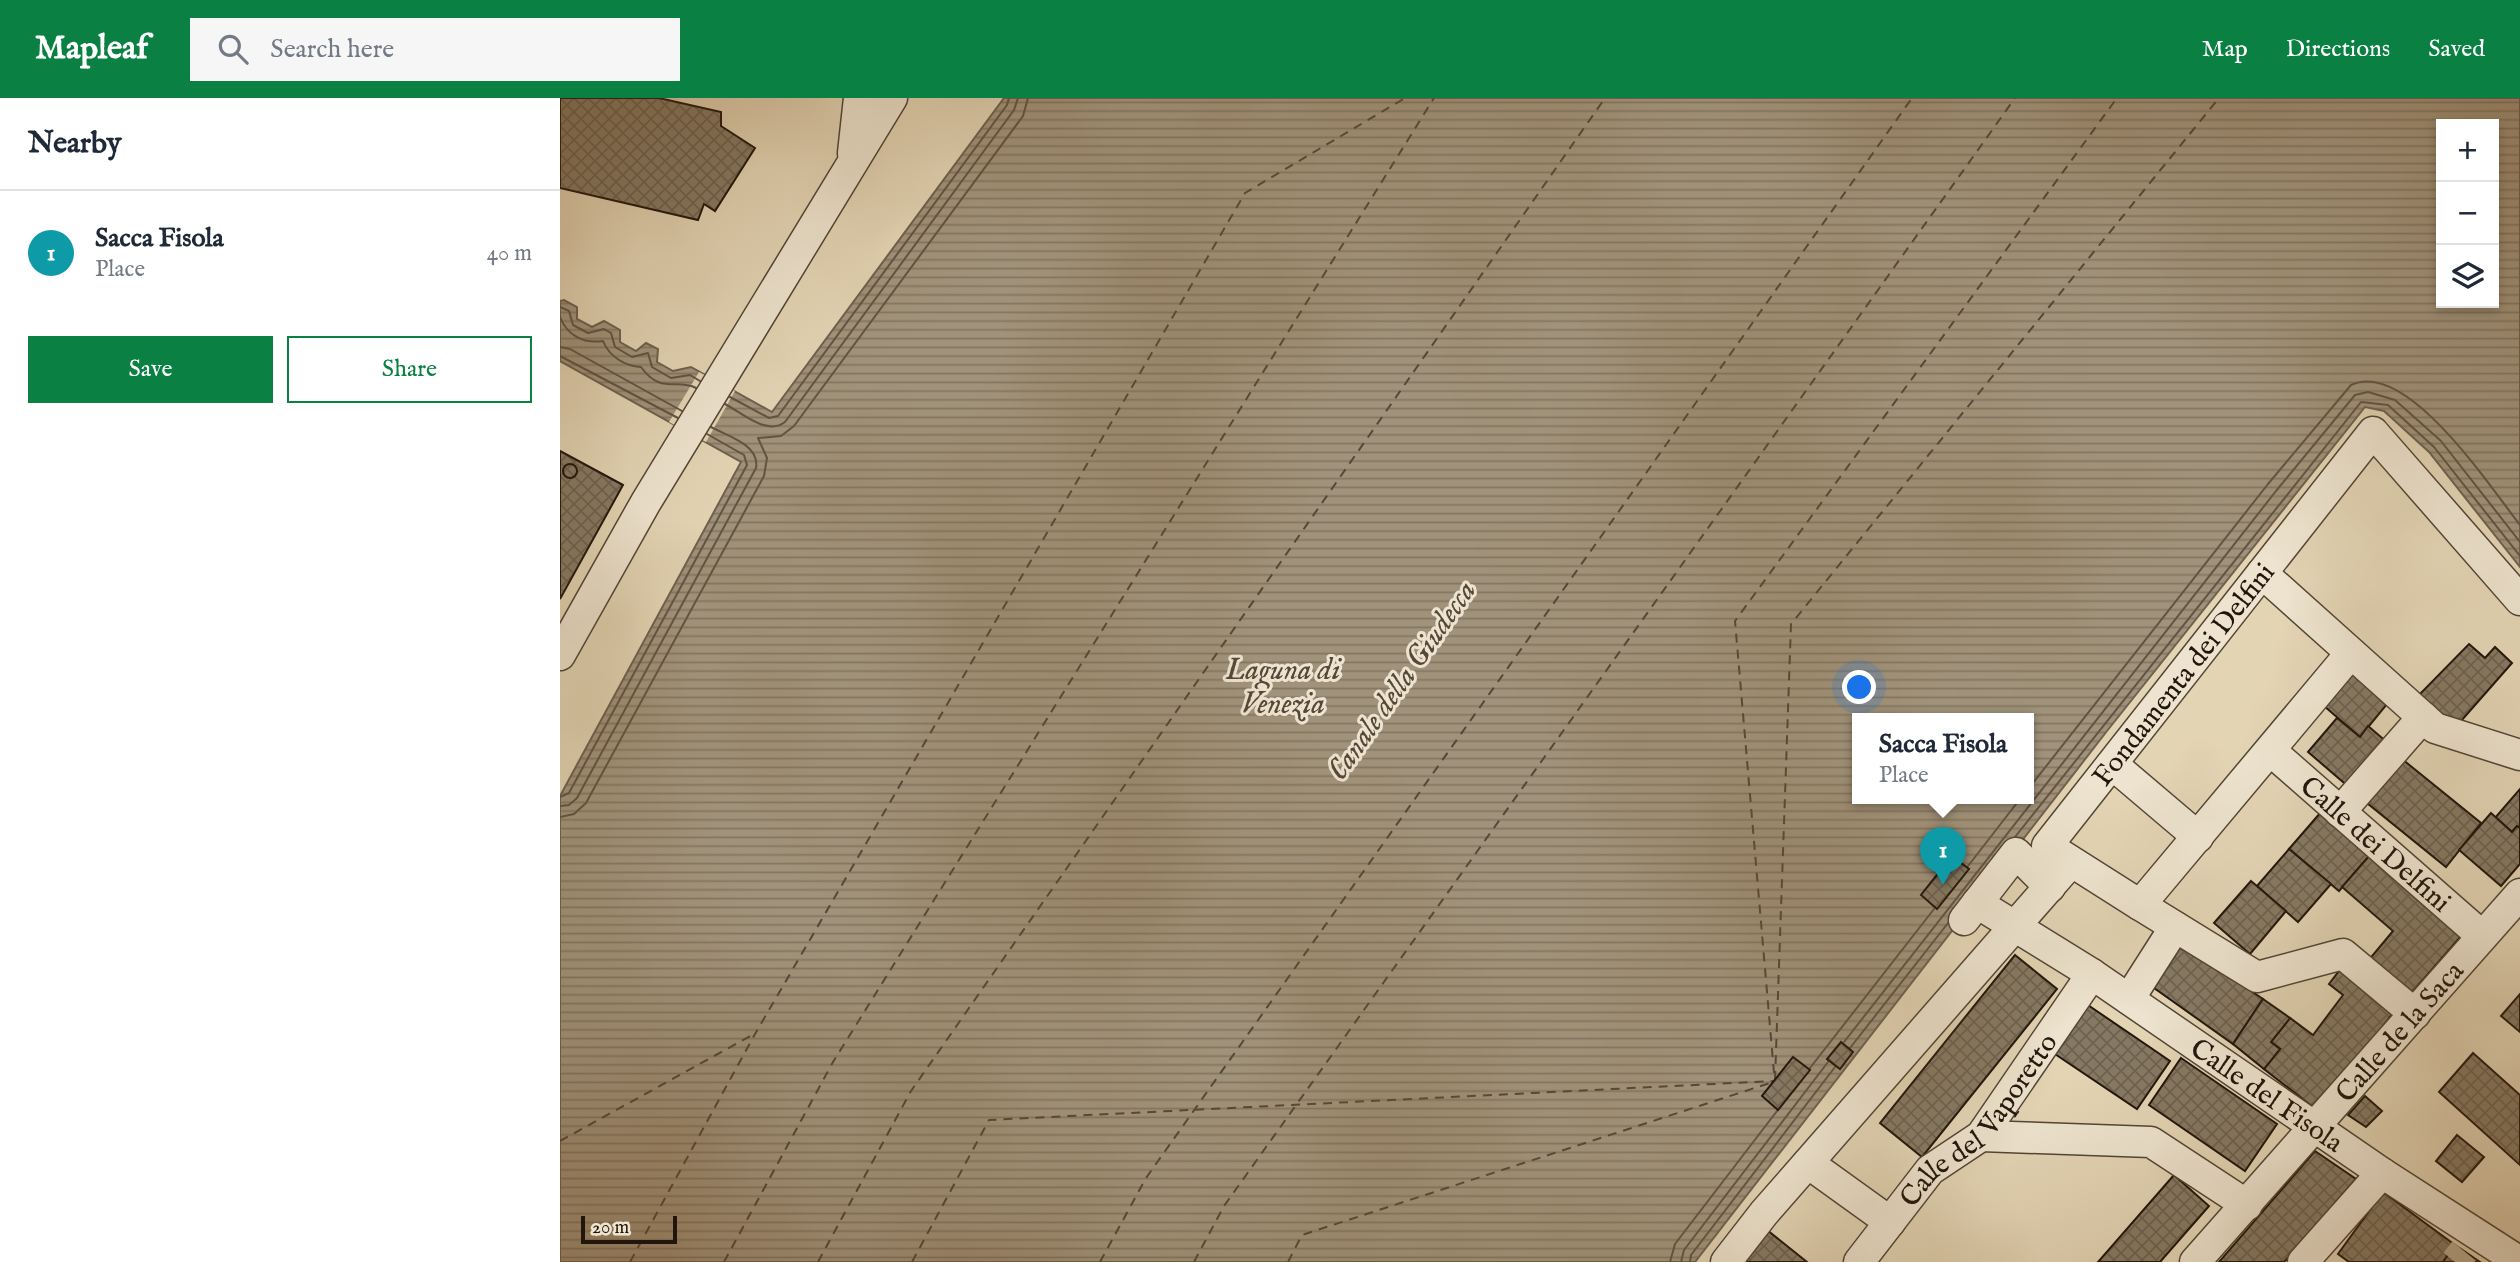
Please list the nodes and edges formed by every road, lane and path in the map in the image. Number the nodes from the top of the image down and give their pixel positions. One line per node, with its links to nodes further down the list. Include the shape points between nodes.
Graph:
1 (859, 98): 3 (street)
2 (892, 98): 3 (street)
3 (851, 165): 7 (street, via 646,502)
4 (2262, 573): 5 (street, Fondamenta dei Delfini, via 2373,432); 6 (street); 11 (street, Fondamenta dei Delfini)
5 (2520, 600)
6 (2351, 653): 8 (street); 9 (street)
7 (560, 655)
8 (2423, 717): 10 (street, via 2435,728); 12 (street)
9 (2271, 751): 12 (street, Calle dei Delfini); 13 (street)
10 (2520, 755)
11 (2112, 764): 13 (street); 14 (street, Fondamenta dei Delfini, via 2047,846)
12 (2340, 811): 20 (street, Calle dei Delfini)
13 (2198, 837): 17 (street)
14 (2071, 862): 15 (street); 17 (street, Fondamenta dei Delfini)
15 (2050, 887): 18 (street); 18 (street, Calle del Fisola, via 2017,853 1970,912)
16 (2520, 894): 20 (street, Calle de la Saca)
17 (2140, 905): 19 (street, Fondamenta dei Delfini)
18 (2015, 925): 21 (street, Calle del Fisola); 26 (street)
19 (2175, 927): 22 (street); 23 (street, Fondamenta dei Delfini, via 2257,977 2343,954)
20 (2483, 936): 23 (street, Calle de la Saca)
21 (2092, 974): 22 (street, Calle del Fisola); 25 (street, Calle del Vaporetto)
22 (2129, 999): 24 (street, Calle del Fisola)
23 (2414, 1014): 24 (street, Calle de la Saca)
24 (2317, 1126): 27 (street, Calle del Fisola); 28 (street, Calle de la Saca)
25 (1981, 1136): 28 (street, via 2151,1142); 29 (street, Calle del Vaporetto, via 1930,1170)
26 (1808, 1163): 29 (street); 31 (street)
27 (2382, 1173): 30 (street); 34 (street, Calle del Fisola, via 2470,1242)
28 (2247, 1205): 33 (street, Calle de la Saca)
29 (1890, 1222): 32 (street, Calle del Vaporetto)
30 (2317, 1257)
31 (1726, 1262)
32 (1859, 1262)
33 (2195, 1262)
34 (2520, 1262)

